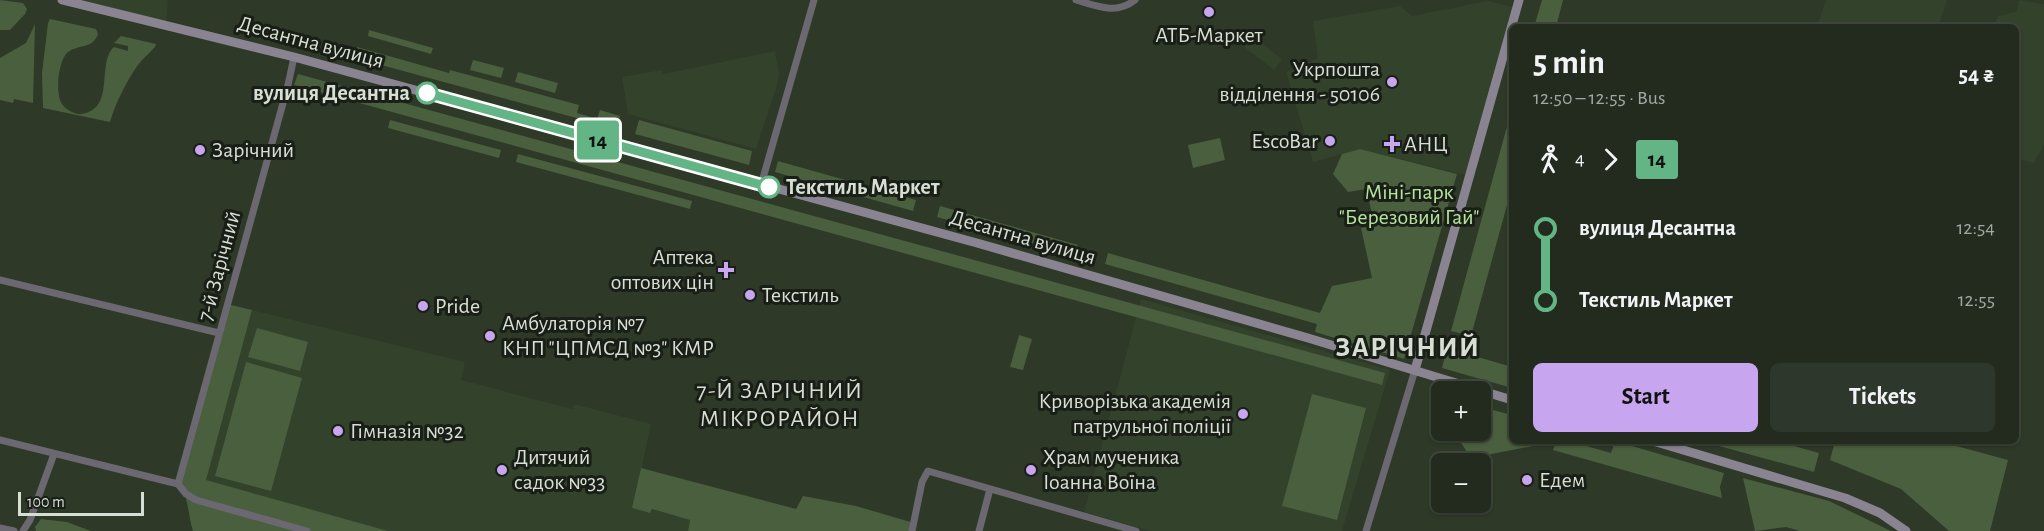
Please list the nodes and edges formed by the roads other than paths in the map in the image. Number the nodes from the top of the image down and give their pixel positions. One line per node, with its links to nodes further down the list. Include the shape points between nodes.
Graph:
1 (62, 0): 8 (main road, Десантна вулиця)
2 (814, 0): 9 (street)
3 (1076, 0): 4 (street, via 1106,9 1126,7)
4 (1135, 0)
5 (1520, 0): 6 (main road)
6 (1513, 24)
7 (1509, 38): 12 (main road)
8 (294, 57): 9 (main road, Десантна вулиця); 11 (street, 7-й Зарічний)
9 (761, 184): 12 (main road, Десантна вулиця)
10 (0, 280): 11 (street)
11 (219, 333): 17 (street, 7-й Зарічний)
12 (1414, 370): 13 (main road, Десантна вулиця); 26 (street)
13 (1509, 399)
14 (0, 440): 16 (street)
15 (1663, 444): 27 (main road, via 1845,498 1880,513)
16 (54, 454): 17 (street); 21 (street)
17 (178, 483): 22 (street, via 196,500)
18 (990, 489): 23 (street, via 928,471); 24 (street); 25 (street)
19 (0, 528): 20 (street)
20 (14, 531)
21 (23, 531)
22 (307, 531)
23 (912, 531)
24 (979, 531)
25 (1136, 531)
26 (1366, 531)
27 (1906, 531)

